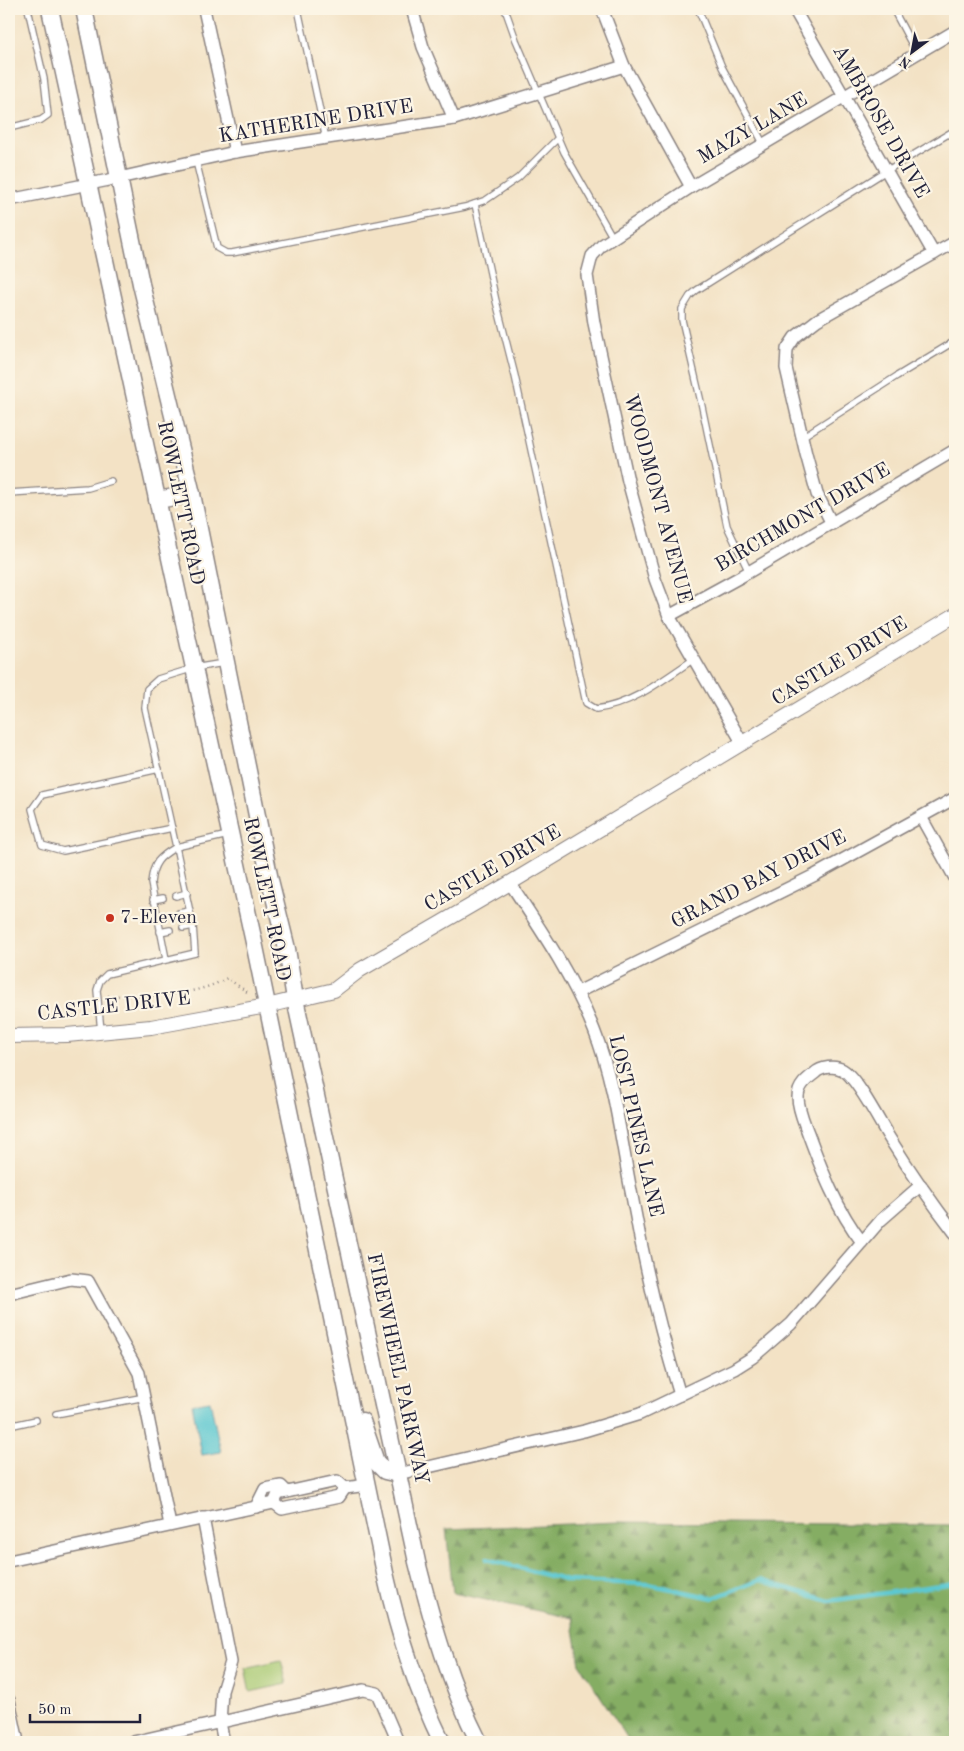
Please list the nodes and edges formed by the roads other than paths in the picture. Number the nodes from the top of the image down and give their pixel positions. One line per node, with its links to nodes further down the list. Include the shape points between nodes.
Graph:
1 (28, 9): 18 (lane, via 44,80 48,115 41,120)
2 (50, 9): 27 (main road, ROWLETT ROAD)
3 (84, 9): 26 (main road, ROWLETT ROAD)
4 (204, 9): 23 (street)
5 (298, 9): 20 (lane)
6 (412, 9): 17 (street, via 423,47)
7 (505, 9): 15 (lane)
8 (602, 9): 14 (street)
9 (698, 9): 22 (lane, via 722,67)
10 (794, 9): 16 (street, AMBROSE DRIVE)
11 (893, 9): 13 (lane)
12 (955, 31): 13 (street, MAZY LANE)
13 (917, 54): 16 (street, MAZY LANE)
14 (624, 66): 15 (street, KATHERINE DRIVE); 28 (street)
15 (540, 93): 17 (street, KATHERINE DRIVE); 21 (lane)
16 (844, 98): 22 (street, MAZY LANE); 25 (street, AMBROSE DRIVE)
17 (454, 119): 20 (street, KATHERINE DRIVE)
18 (9, 128)
19 (955, 130): 25 (lane)
20 (326, 138): 23 (street, KATHERINE DRIVE)
21 (558, 138): 30 (lane, via 518,178 486,200); 31 (lane)
22 (764, 145): 28 (street, MAZY LANE)
23 (235, 152): 24 (street, KATHERINE DRIVE)
24 (196, 161): 26 (street, KATHERINE DRIVE); 30 (lane, via 216,248 226,254)
25 (886, 171): 33 (street, AMBROSE DRIVE); 43 (lane, via 697,290 682,309 726,526)
26 (119, 178): 27 (street, KATHERINE DRIVE); 40 (main road, ROWLETT ROAD)
27 (88, 184): 29 (street, KATHERINE DRIVE); 41 (main road, ROWLETT ROAD)
28 (691, 187): 31 (street, MAZY LANE)
29 (9, 200)
30 (474, 204): 46 (lane, via 586,703 596,709 611,706 636,696)
31 (613, 238): 34 (street, MAZY LANE, via 592,256)
32 (955, 242): 33 (street)
33 (934, 254): 36 (street, via 817,320 795,336 787,349 786,368)
34 (587, 276): 45 (street, WOODMONT AVENUE, via 628,481 655,580)
35 (955, 341): 36 (lane)
36 (802, 437): 42 (street, via 817,494)
37 (955, 450): 42 (street, BIRCHMONT DRIVE)
38 (111, 481): 39 (lane, via 88,488)
39 (9, 493)
40 (192, 494): 41 (main road); 47 (main road, ROWLETT ROAD)
41 (157, 500): 48 (main road, ROWLETT ROAD)
42 (832, 524): 43 (street, BIRCHMONT DRIVE)
43 (749, 572): 45 (street, BIRCHMONT DRIVE)
44 (955, 615): 49 (street, CASTLE DRIVE)
45 (669, 616): 46 (street, WOODMONT AVENUE)
46 (694, 660): 49 (street, WOODMONT AVENUE)
47 (226, 662): 48 (lane); 72 (main road, ROWLETT ROAD)
48 (194, 668): 50 (lane, via 158,678 147,689 145,708); 54 (main road, ROWLETT ROAD)
49 (743, 744): 57 (street, CASTLE DRIVE)
50 (159, 769): 53 (lane); 53 (lane, via 42,796 32,809 42,845 63,851)
51 (955, 798): 52 (street, GRAND BAY DRIVE)
52 (921, 818): 56 (street); 71 (street, GRAND BAY DRIVE, via 815,875)
53 (172, 828): 55 (lane)
54 (230, 834): 55 (lane); 73 (main road, ROWLETT ROAD)
55 (176, 848): 58 (lane); 61 (lane, via 162,855 152,873)
56 (955, 878)
57 (510, 883): 71 (street, LOST PINES LANE); 72 (street, CASTLE DRIVE, via 360,970 334,990)
58 (187, 894): 59 (lane); 62 (lane)
59 (176, 896)
60 (163, 898): 61 (lane)
61 (153, 900): 65 (lane)
62 (189, 911): 63 (lane); 66 (lane)
63 (179, 913)
64 (167, 915): 65 (lane)
65 (157, 916): 69 (lane)
66 (193, 926): 67 (lane); 70 (lane, via 195,953)
67 (183, 928)
68 (170, 930): 69 (lane)
69 (160, 932): 70 (lane)
70 (166, 959): 74 (lane, via 107,974 100,981 97,990)
71 (578, 992): 81 (street, LOST PINES LANE, via 607,1071 649,1275)
72 (295, 999): 73 (street, CASTLE DRIVE); 86 (main road, FIREWHEEL PARKWAY)
73 (268, 1006): 74 (street, CASTLE DRIVE); 80 (main road)
74 (102, 1033): 75 (street, CASTLE DRIVE)
75 (9, 1036)
76 (920, 1185): 77 (street); 78 (street); 78 (street, via 858,1086 844,1070 833,1067 818,1070 802,1084 797,1095 800,1112 831,1189)
77 (955, 1233)
78 (862, 1242): 81 (street, via 802,1311 753,1358)
79 (9, 1294): 82 (street, via 71,1279 88,1281 139,1373)
80 (338, 1352): 86 (main road, via 376,1462 385,1470); 87 (main road)
81 (680, 1394): 86 (street, via 640,1414 593,1428)
82 (145, 1397): 83 (lane); 93 (street)
83 (56, 1414)
84 (36, 1420): 85 (lane)
85 (9, 1426)
86 (398, 1474): 102 (main road, FIREWHEEL PARKWAY, via 441,1652)
87 (367, 1485): 88 (street); 101 (main road, via 393,1607 418,1686)
88 (345, 1488): 89 (street, via 337,1481); 90 (street, via 339,1497 282,1509)
89 (287, 1492): 90 (street, via 278,1494); 91 (street, via 281,1486 265,1489)
90 (274, 1503): 91 (street)
91 (256, 1507): 92 (street)
92 (203, 1518): 93 (street); 96 (street, via 231,1662 222,1691)
93 (170, 1525): 94 (street)
94 (9, 1560)
95 (9, 1700): 97 (street)
96 (220, 1724): 98 (street); 99 (street); 100 (street, via 363,1690 377,1693)
97 (18, 1742)
98 (133, 1742)
99 (224, 1742)
100 (398, 1742)
101 (442, 1742)
102 (479, 1742)

